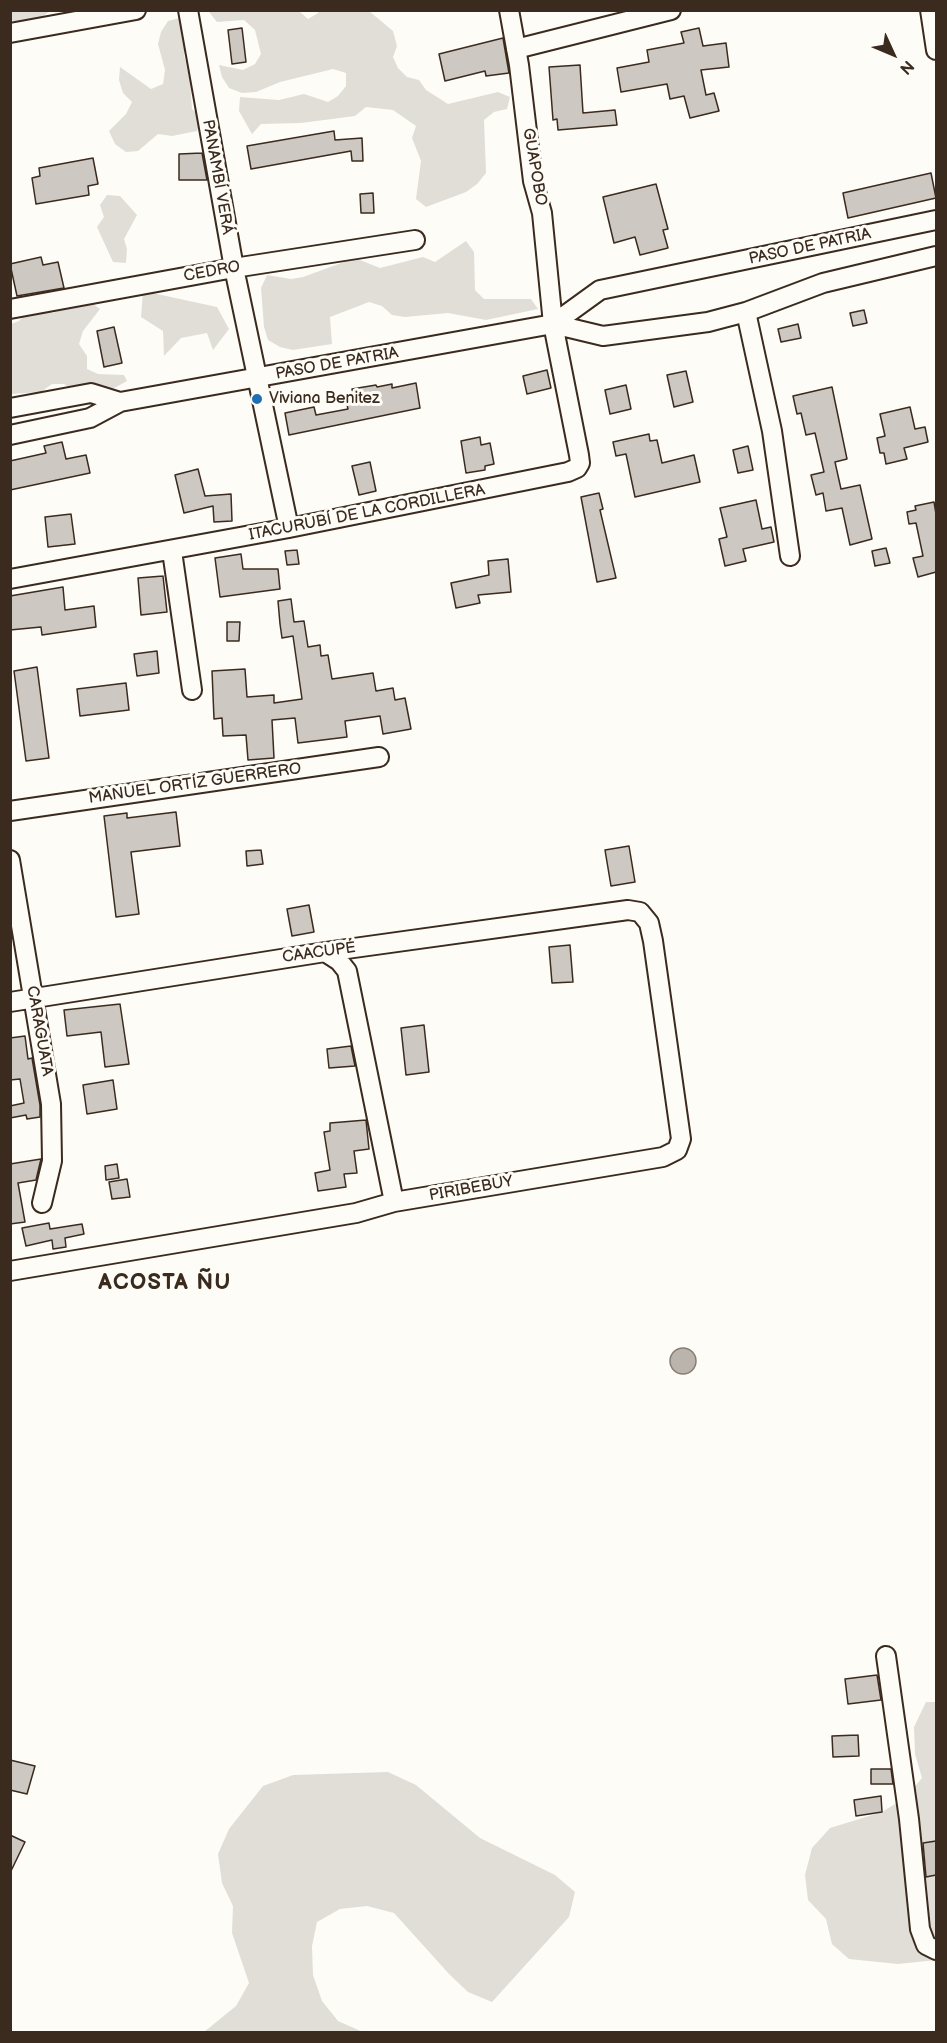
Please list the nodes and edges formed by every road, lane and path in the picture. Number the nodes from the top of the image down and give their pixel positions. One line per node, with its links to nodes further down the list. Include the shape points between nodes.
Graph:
1 (136, 10): 6 (street)
2 (188, 10): 12 (street, PANAMBÍ VERÁ)
3 (508, 10): 7 (street, GUAPOBO)
4 (671, 10): 7 (street)
5 (930, 10): 8 (street)
6 (10, 33)
7 (516, 49): 15 (street, GUAPOBO, via 533,181 542,213)
8 (936, 51)
9 (936, 220): 15 (street, PASO DE PATRIA, via 600,290)
10 (415, 240): 12 (street, CEDRO)
11 (936, 256): 14 (street, PASO DE PATRIA, via 823,283)
12 (234, 268): 13 (street, CEDRO); 16 (street, PANAMBÍ VERÁ)
13 (10, 309)
14 (746, 312): 15 (street, PASO DE PATRIA, via 708,322 603,336); 22 (street, via 772,431)
15 (553, 324): 16 (street, PASO DE PATRIA); 20 (street, ITACURUBÍ DE LA CORDILLERA, via 579,455 577,468)
16 (256, 379): 17 (street, PASO DE PATRIA); 20 (street, PANAMBÍ VERÁ)
17 (120, 402): 18 (street, PASO DE PATRIA, via 91,393); 19 (street, PASO DE PATRIA, via 90,418)
18 (10, 408)
19 (10, 435)
20 (289, 528): 21 (street, ITACURUBÍ DE LA CORDILLERA)
21 (172, 551): 23 (street, ITACURUBÍ DE LA CORDILLERA); 24 (street)
22 (790, 556)
23 (10, 579)
24 (192, 690)
25 (379, 757): 26 (street, MANUEL ORTÍZ GUERRERO)
26 (10, 811)
27 (10, 860): 30 (street, CARAGUATA)
28 (628, 910): 29 (street, CAACUPÉ); 32 (street, PIRIBEBUY, via 646,916 653,941 681,1139 677,1150 663,1157)
29 (325, 952): 30 (street, CAACUPÉ); 32 (street, via 347,971)
30 (33, 998): 31 (street, CAACUPÉ); 33 (street, CARAGUATA, via 51,1104 52,1161)
31 (10, 1002)
32 (394, 1202): 34 (street, PIRIBEBUY, via 356,1213)
33 (42, 1203)
34 (10, 1271)
35 (886, 1656): 36 (street, via 920,1929 926,1945)
36 (936, 1950)

